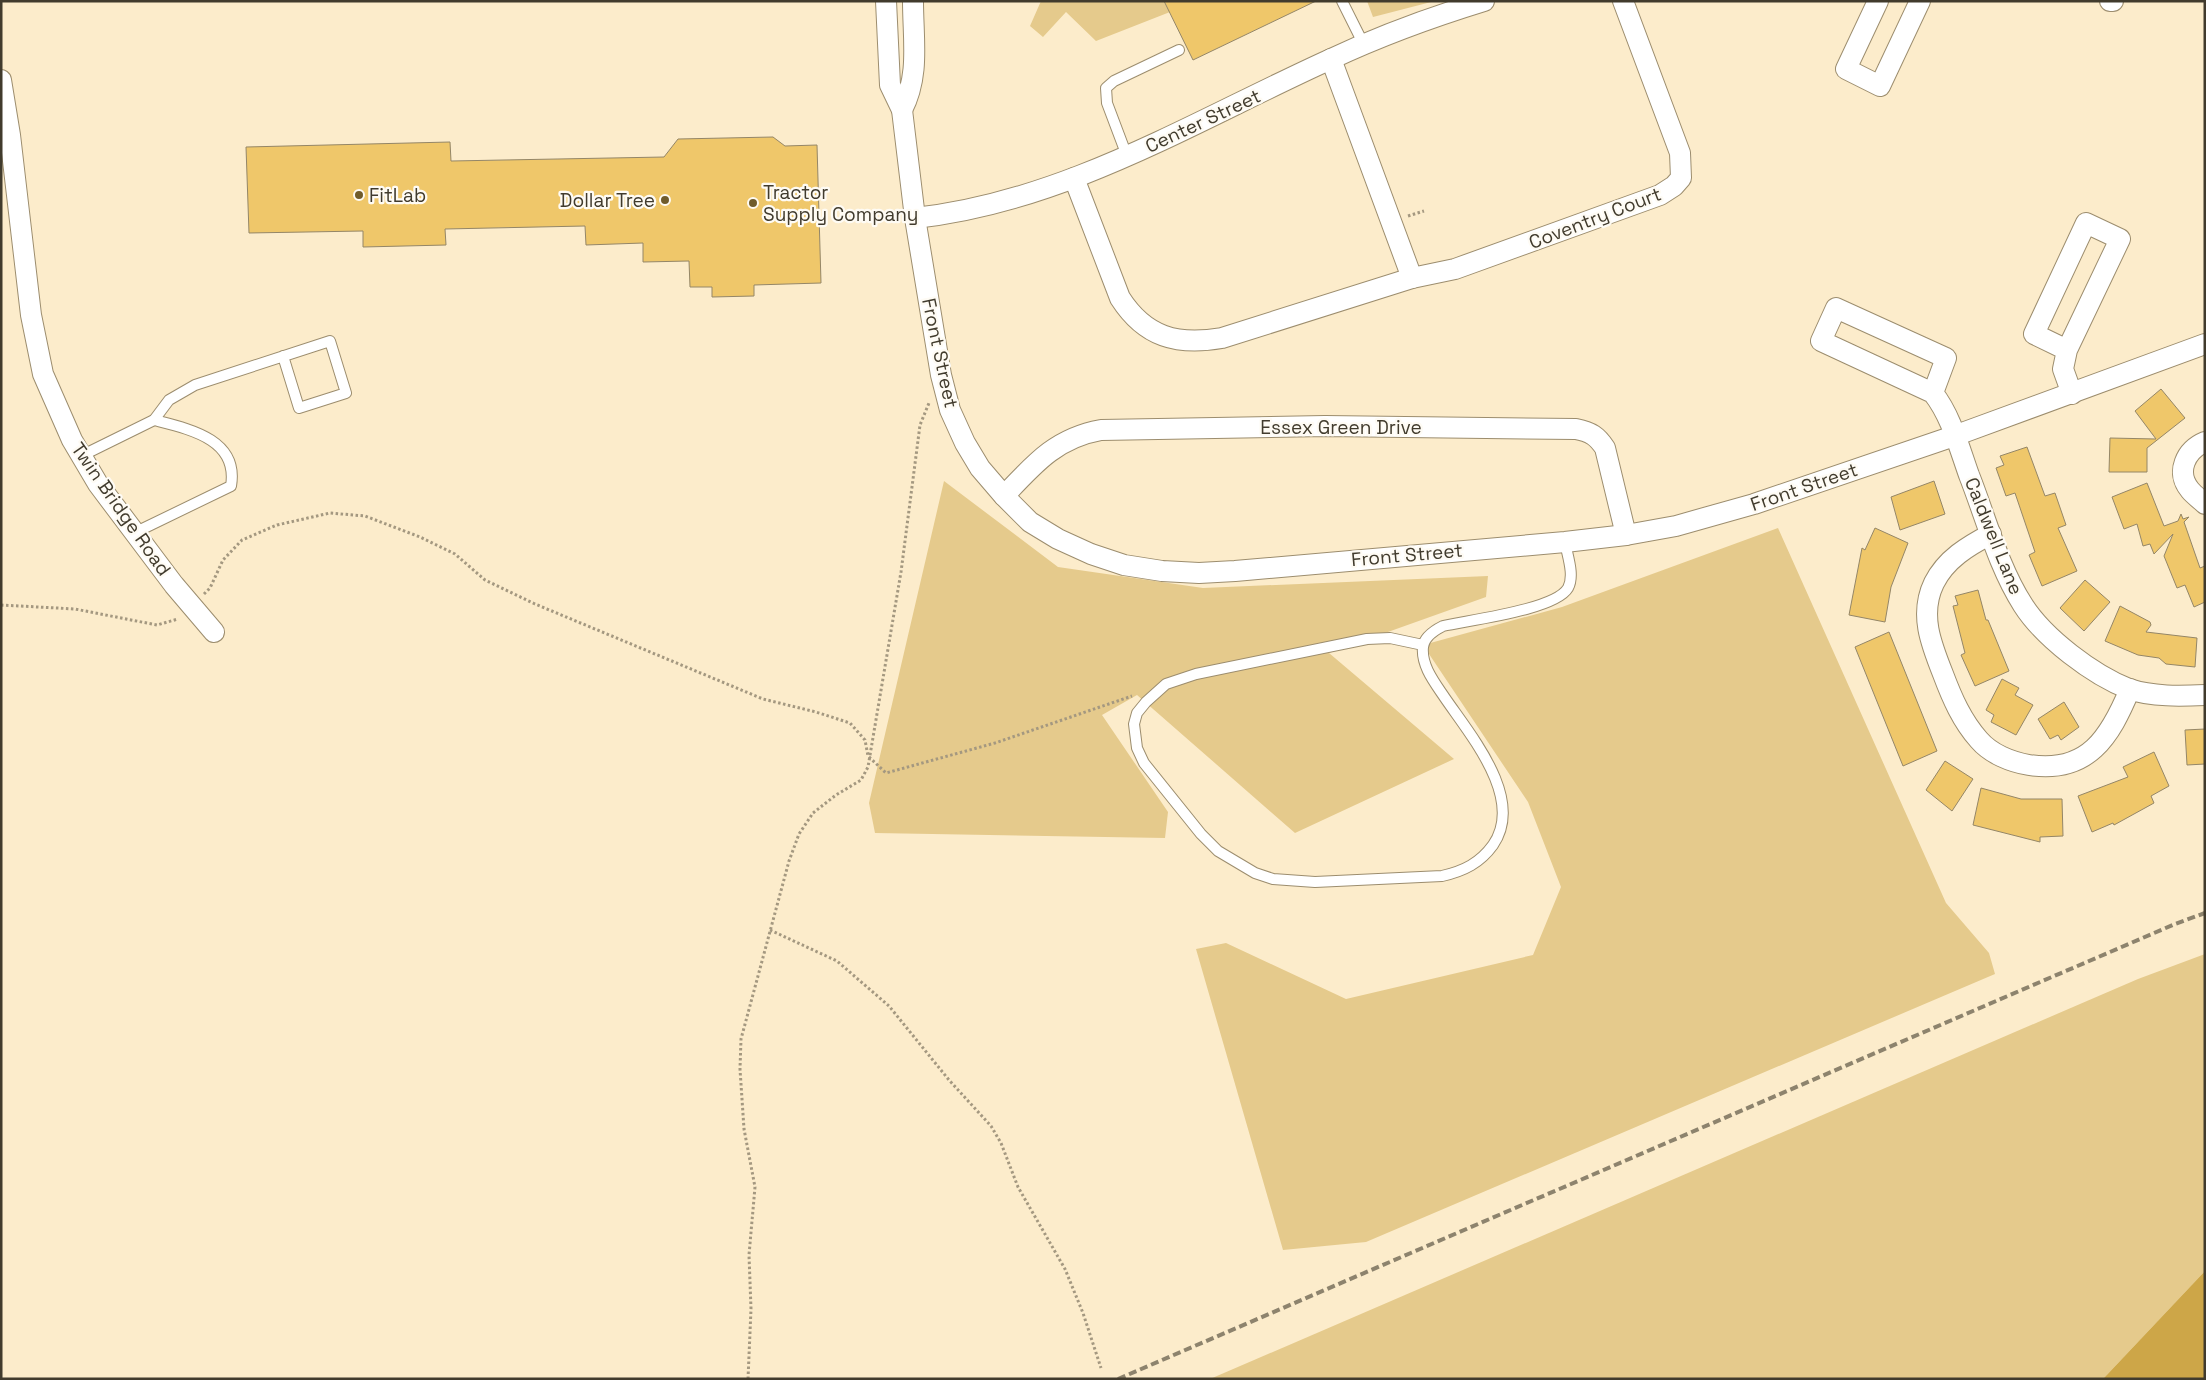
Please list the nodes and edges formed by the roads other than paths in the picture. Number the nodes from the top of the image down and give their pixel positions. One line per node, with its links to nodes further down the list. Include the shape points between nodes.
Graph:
1 (886, 1): 12 (street, Front Street, via 890,85)
2 (913, 1): 12 (street, Front Street, via 914,78)
3 (1342, 1): 8 (lane)
4 (1484, 1): 8 (street, Center Street)
5 (1623, 1): 16 (street, Coventry Court, via 1680,153 1681,178 1660,195 1581,226 1455,269)
6 (1878, 1): 7 (street, via 1846,69 1880,86)
7 (1920, 1)
8 (1364, 45): 10 (street, Center Street)
9 (1179, 50): 13 (lane, via 1106,88 1106,103)
10 (1332, 59): 13 (street, Center Street); 16 (street)
11 (1, 80): 25 (street, Twin Bridge Road, via 34,335 43,374)
12 (902, 110): 15 (street, Front Street)
13 (1126, 156): 14 (street, Center Street)
14 (1074, 178): 15 (street, Center Street, via 969,210); 16 (street, Coventry Court, via 1120,298 1140,323 1156,334 1172,339 1205,341 1228,337)
15 (915, 218): 26 (street, Front Street, via 950,410 980,468)
16 (1412, 278)
17 (2205, 344): 21 (street, Front Street)
18 (2067, 350): 18 (street, via 2120,239 2086,223 2034,334); 21 (street, via 2064,369)
19 (282, 356): 19 (lane, via 300,408 346,393 330,341); 22 (lane, via 195,385 169,400)
20 (1933, 393): 20 (street, via 1946,358 1836,308 1821,341); 23 (street, Caldwell Lane)
21 (2072, 394): 23 (street, Front Street)
22 (154, 420): 25 (lane); 28 (lane, via 210,438 222,449 232,475 231,486)
23 (1954, 436): 29 (street, Caldwell Lane); 30 (street, Front Street, via 1716,516)
24 (2205, 442): 27 (street, via 2189,452 2183,471 2189,489)
25 (81, 456): 28 (street, Twin Bridge Road)
26 (1004, 496): 30 (street, Essex Green Drive, via 1061,443 1080,434 1101,430 1316,426 1576,429 1598,437 1605,448); 31 (street, Front Street, via 1030,522 1058,539 1124,565 1162,571 1235,571)
27 (2205, 504)
28 (134, 533): 32 (street, Twin Bridge Road)
29 (1991, 534): 34 (street, Caldwell Lane, via 2023,605 2040,626 2092,668); 34 (street, via 1968,546 1942,570 1933,584 1927,622 1929,641 1953,700 1966,725 1980,742 1996,754 2020,764 2064,766 2085,756 2103,741 2116,722)
30 (1626, 535): 31 (street, Front Street)
31 (1565, 542): 33 (lane, via 1571,575 1568,587 1559,596 1534,608 1443,626 1434,630)
32 (214, 632)
33 (1423, 645): 33 (lane, via 1424,661 1432,679 1492,772 1502,797 1503,818 1497,839 1476,864 1460,872 1315,882 1273,879 1254,873 1218,851 1201,834 1144,763 1137,748 1134,724 1138,713 1166,684 1196,674 1367,639 1390,638)
34 (2130, 689): 35 (street, Caldwell Lane)
35 (2205, 695)

